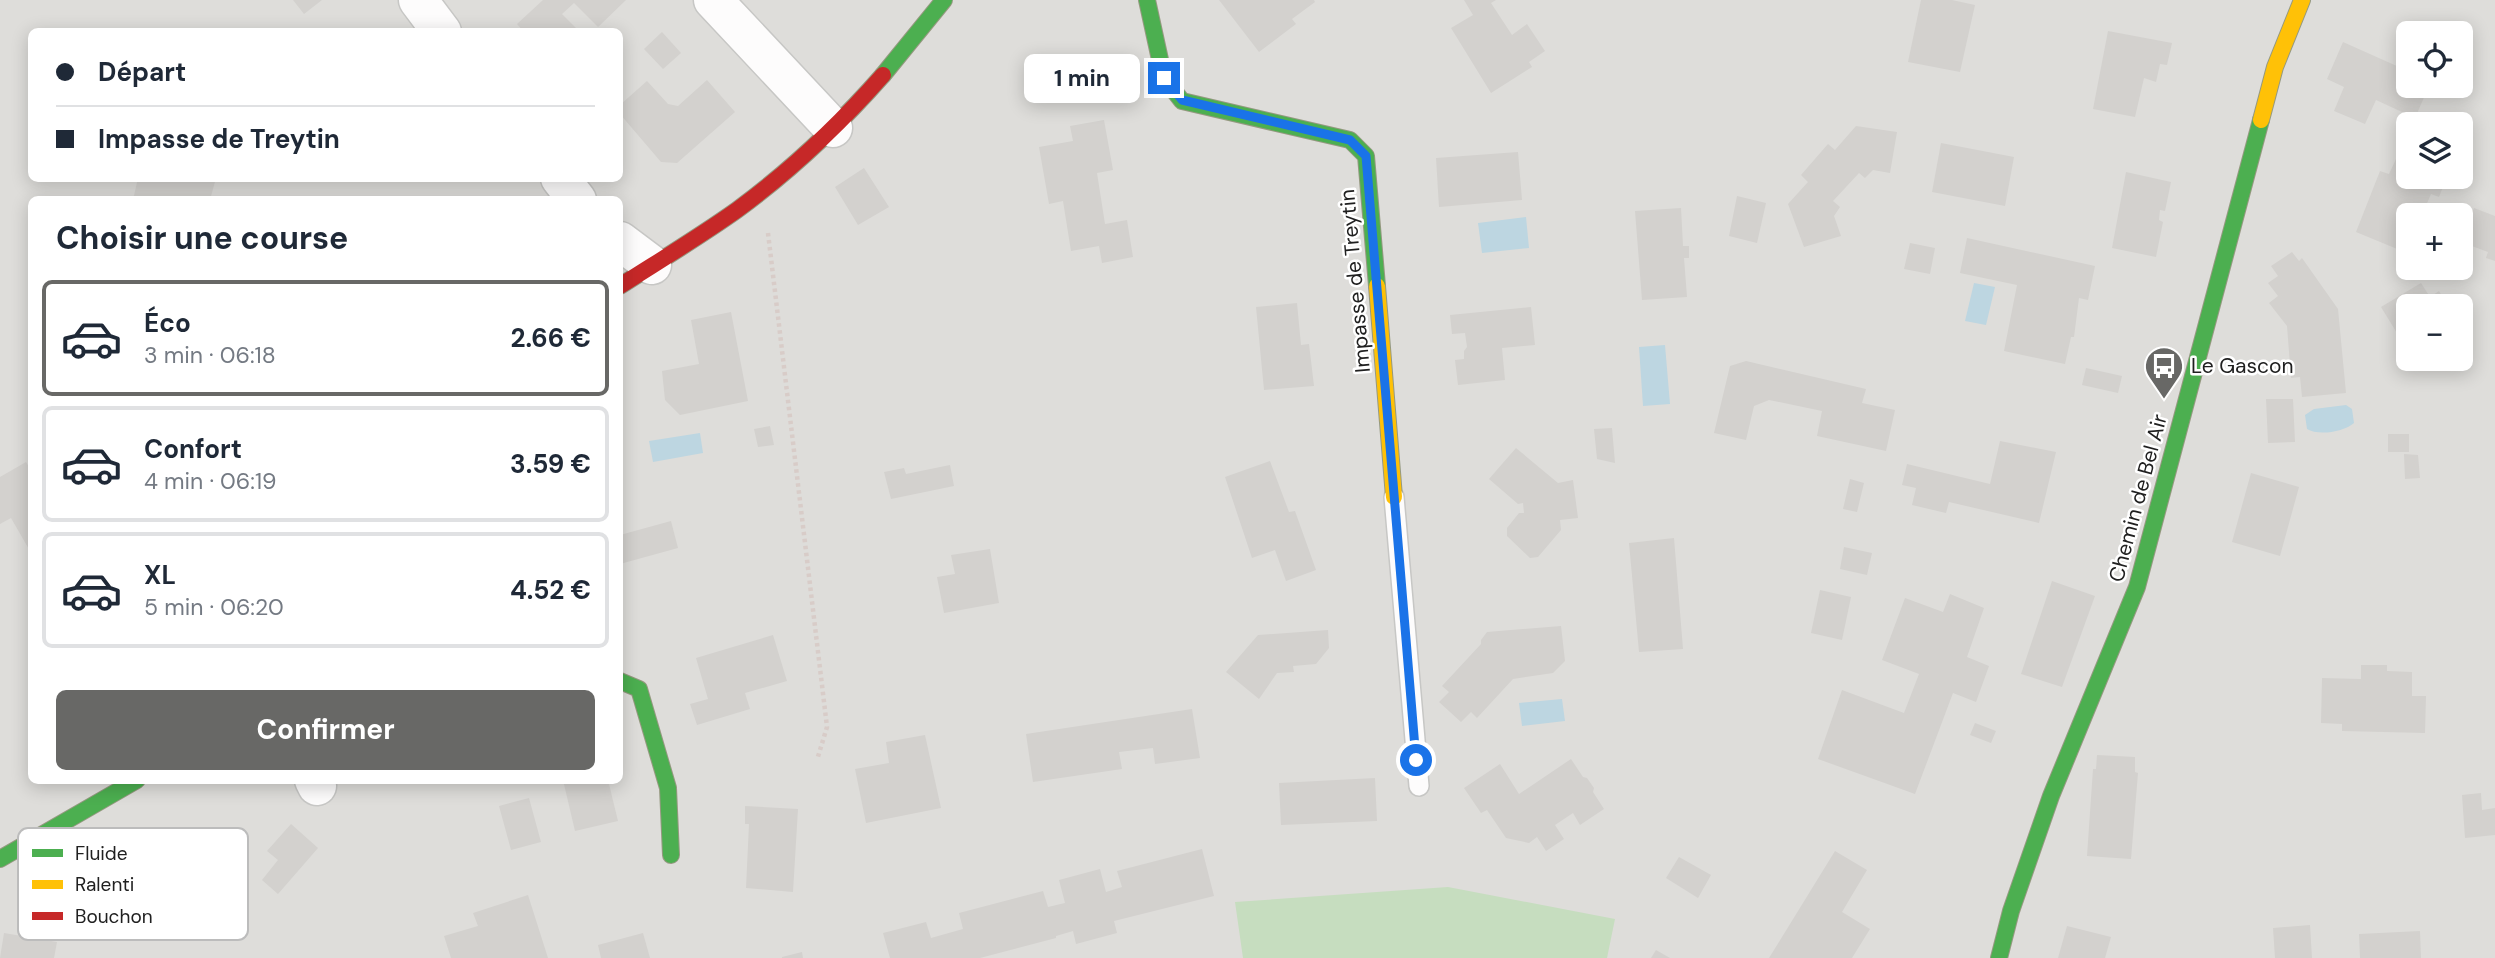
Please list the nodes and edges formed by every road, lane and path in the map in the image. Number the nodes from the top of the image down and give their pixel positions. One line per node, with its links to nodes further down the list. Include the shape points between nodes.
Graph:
1 (418, 0): 6 (street)
2 (713, 0): 7 (street)
3 (944, 0): 7 (street, via 912,44)
4 (1147, 0): 14 (street, Impasse de Treytin, via 1164,78 1182,100 1350,140 1366,156)
5 (2302, 0): 23 (street, Chemin de Bel Air, via 2275,67 2137,587 2051,796)
6 (439, 28)
7 (833, 128): 10 (street)
8 (563, 182): 9 (street)
9 (574, 196)
10 (740, 208): 12 (street); 16 (path, via 767,219 827,727)
11 (623, 243): 12 (street)
12 (652, 265): 13 (street)
13 (623, 284)
14 (1394, 497): 18 (lane)
15 (623, 682): 21 (street, via 639,689 668,788)
16 (817, 760)
17 (130, 784): 19 (street)
18 (1419, 786)
19 (54, 828)
20 (18, 849): 22 (street)
21 (671, 855)
22 (0, 859)
23 (1999, 958)

